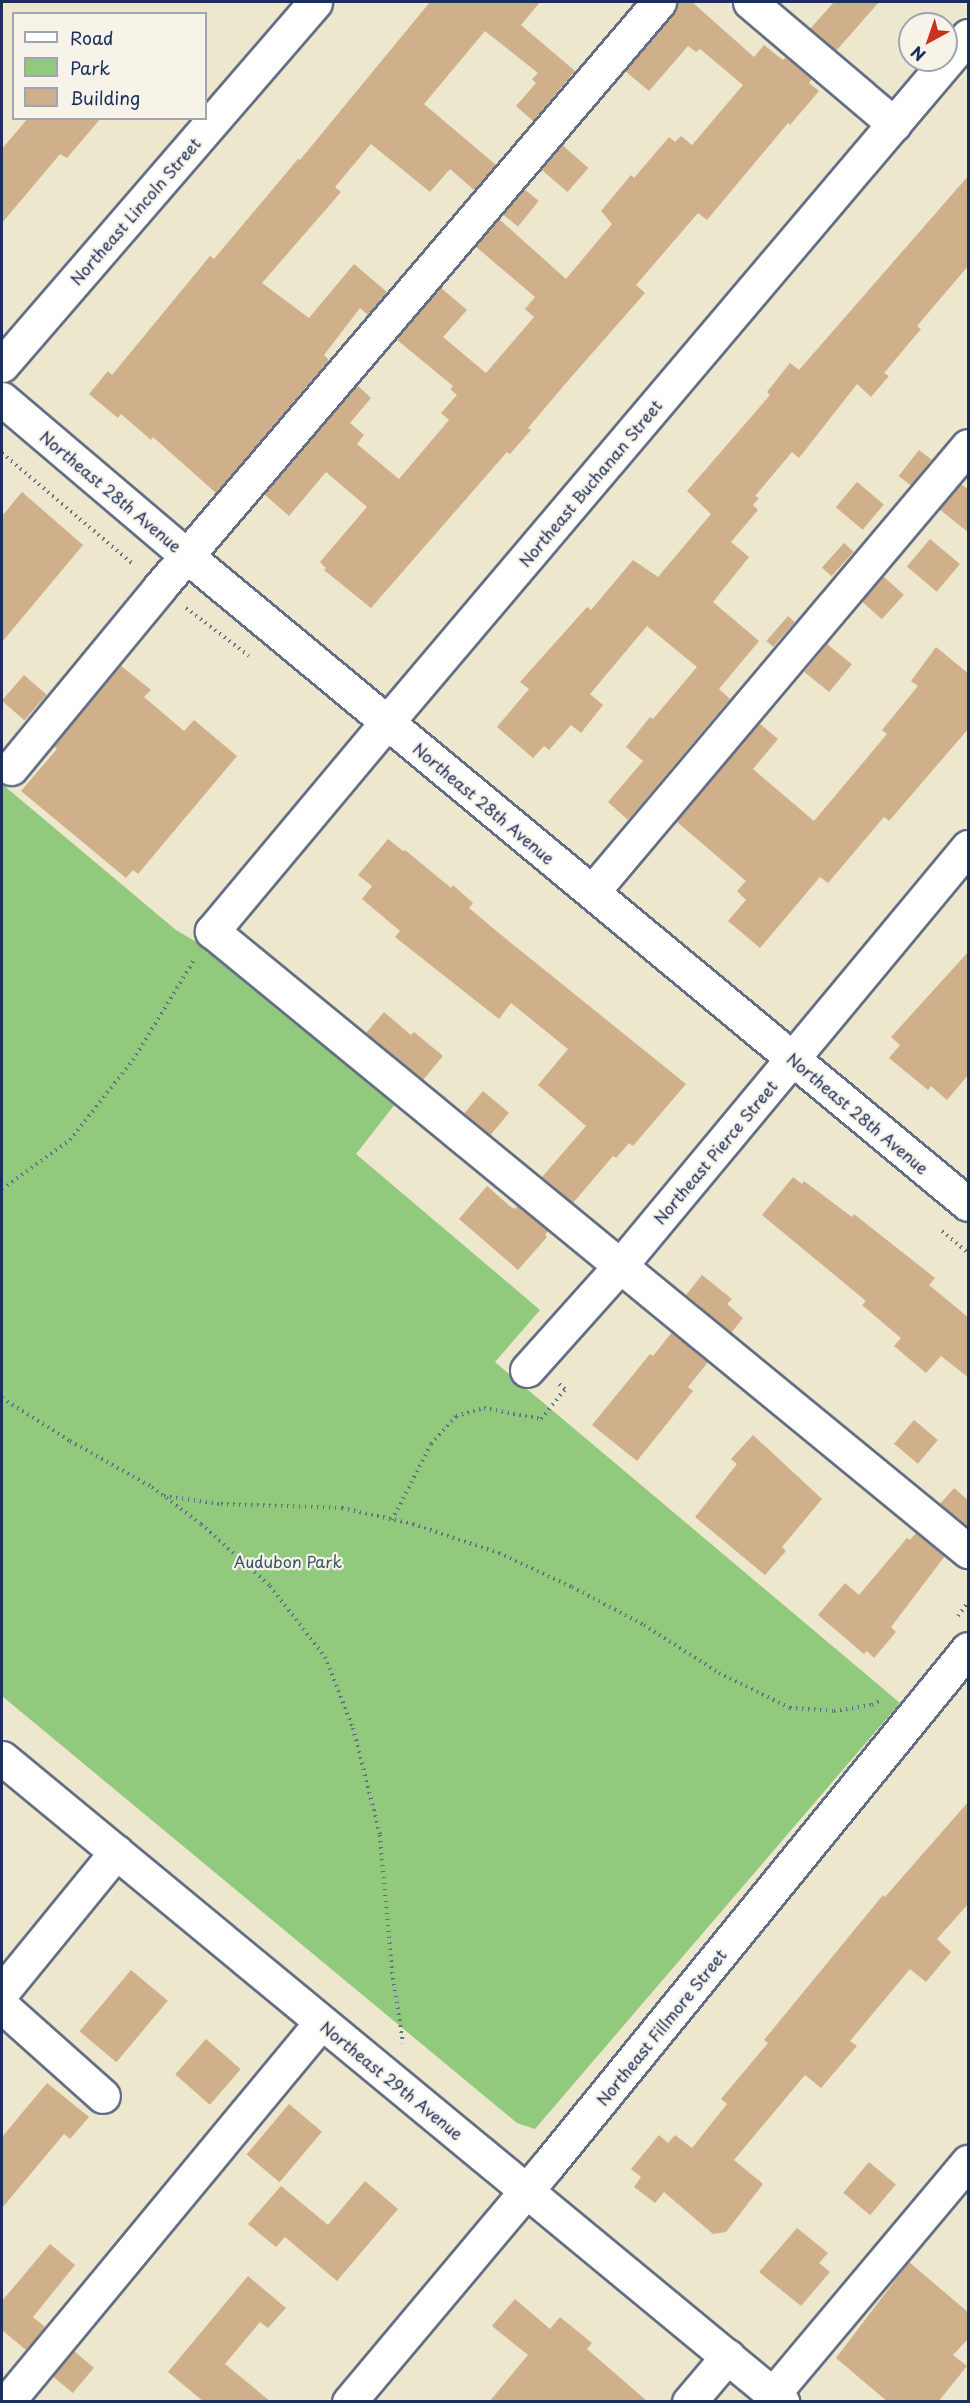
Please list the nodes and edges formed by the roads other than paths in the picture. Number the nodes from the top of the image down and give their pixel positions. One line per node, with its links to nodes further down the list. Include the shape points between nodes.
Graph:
1 (315, 2): 6 (street, Northeast Lincoln Street)
2 (659, 2): 9 (street)
3 (750, 2): 5 (street)
4 (969, 36): 5 (street, Northeast Buchanan Street)
5 (894, 124): 10 (street, Northeast Buchanan Street)
6 (2, 365)
7 (2, 399): 9 (street, Northeast 28th Avenue)
8 (969, 446): 13 (street)
9 (188, 557): 10 (street, Northeast 28th Avenue); 11 (street)
10 (387, 722): 13 (street, Northeast 28th Avenue); 16 (street, Northeast Buchanan Street, via 212,931)
11 (10, 768)
12 (969, 847): 14 (street, Northeast Pierce Street)
13 (592, 892): 14 (street, Northeast 28th Avenue)
14 (793, 1059): 15 (street, Northeast 28th Avenue); 16 (street, Northeast Pierce Street)
15 (969, 1204)
16 (619, 1267): 17 (street, Northeast Pierce Street); 18 (street)
17 (530, 1366)
18 (969, 1551)
19 (969, 1649): 27 (street, Northeast Fillmore Street)
20 (2, 1758): 21 (street, Northeast 29th Avenue)
21 (116, 1852): 22 (street); 24 (street, Northeast 29th Avenue)
22 (2, 1992)
23 (2, 2006): 25 (street)
24 (321, 2023): 27 (street, Northeast 29th Avenue); 30 (street)
25 (103, 2096)
26 (969, 2162): 29 (street)
27 (527, 2191): 28 (street, Northeast 29th Avenue); 31 (street, Northeast Fillmore Street)
28 (728, 2356): 29 (street, Northeast 29th Avenue); 32 (street)
29 (777, 2398)
30 (6, 2402)
31 (349, 2402)
32 (689, 2402)

